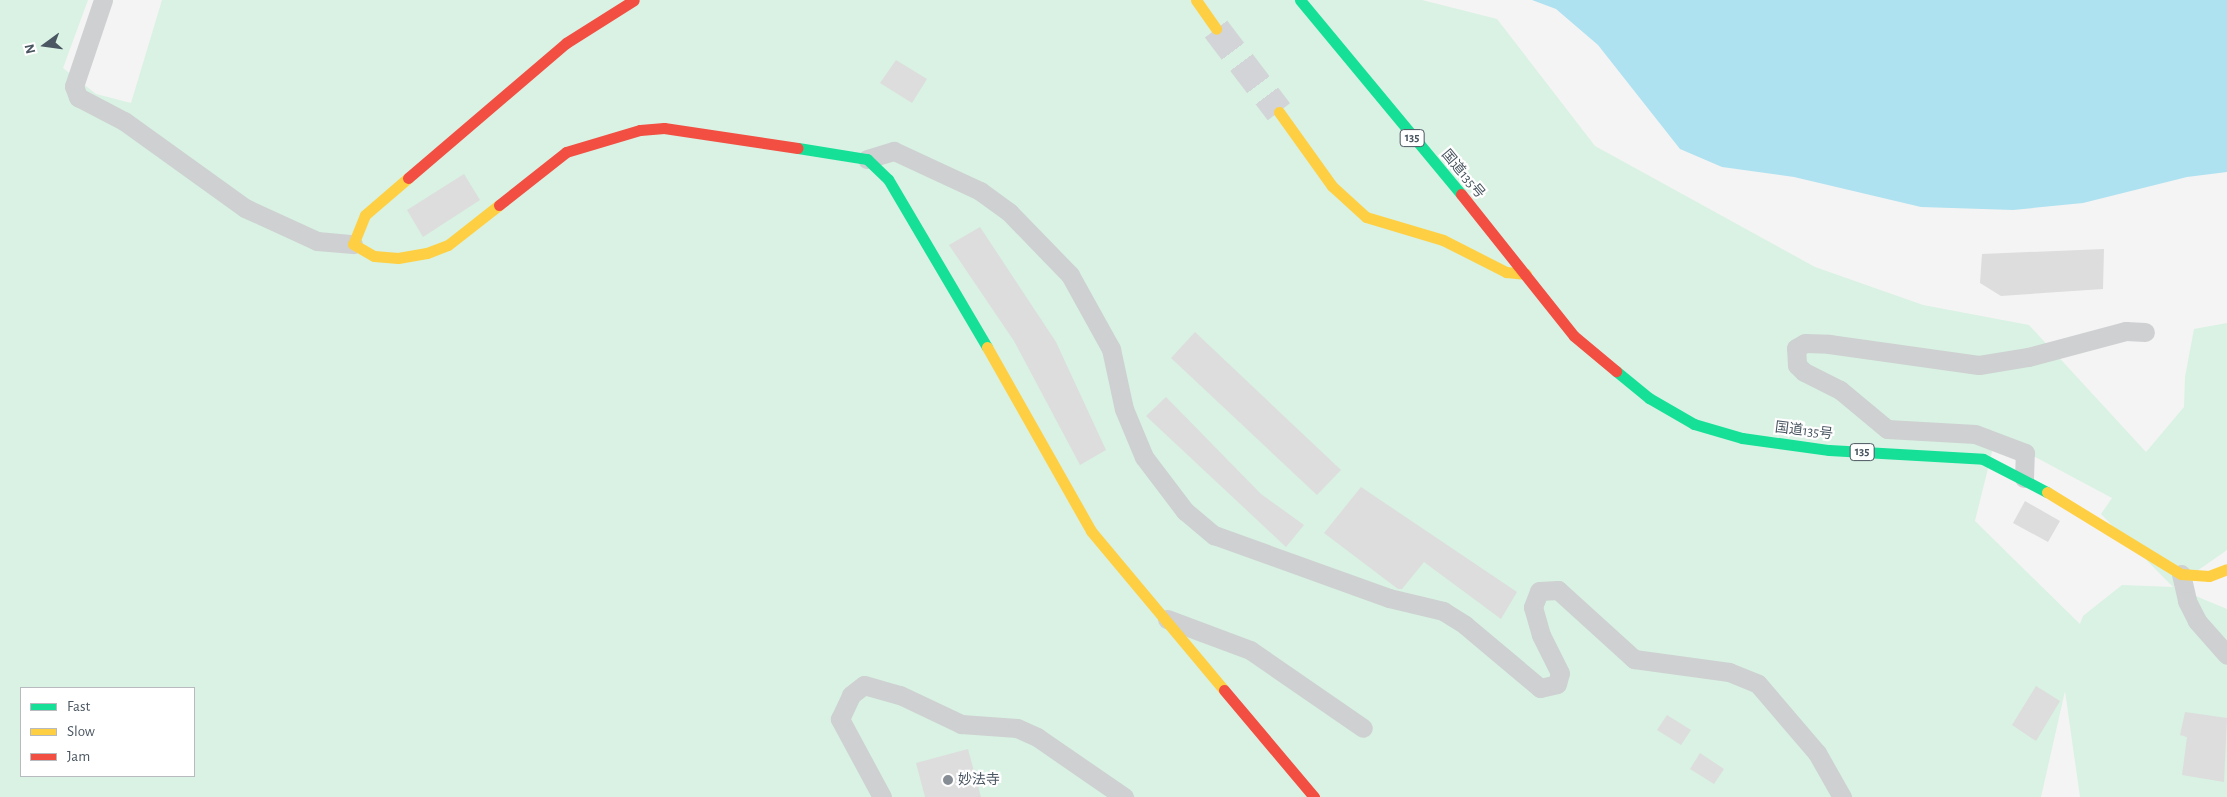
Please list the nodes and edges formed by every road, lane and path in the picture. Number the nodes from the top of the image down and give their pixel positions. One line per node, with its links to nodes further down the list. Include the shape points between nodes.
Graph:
1 (103, 0): 8 (street, via 74,86 78,97 124,121 245,208 317,241)
2 (634, 0): 8 (main road, via 566,43 365,215)
3 (1196, 0): 5 (main road)
4 (1300, 0): 9 (main road, 国道135号 / 135)
5 (1216, 29)
6 (1279, 112): 9 (main road, via 1332,186 1366,217 1443,240 1506,272)
7 (867, 159): 8 (main road, via 664,128 640,130 566,152 448,245 398,258 374,256); 14 (main road, via 888,179 907,206 1091,531); 20 (street, via 894,151 980,191 1009,212 1070,275 1111,349 1124,409 1144,457 1185,511 1214,534 1389,598 1443,611 1465,624 1540,688 1557,684 1560,673 1541,635 1533,607 1539,591 1558,590 1634,659 1728,672 1758,684 1817,753)
8 (354, 244)
9 (1526, 274): 11 (main road, 国道135号 / 135, via 1574,336 1649,398 1694,424 1742,438 1829,450 1983,459)
10 (2144, 332): 11 (street, via 2126,332 2028,357 1979,365 1829,344 1806,343 1796,348 1797,365 1804,372 1840,390 1887,429 1975,434 2025,453)
11 (2024, 478): 13 (main road, 国道135号 / 135)
12 (2227, 569): 13 (main road, 国道135号 / 135, via 2209,576)
13 (2181, 574): 15 (street, via 2187,602 2197,621)
14 (1160, 616): 16 (street, via 1250,650); 19 (main road)
15 (2227, 655)
16 (1363, 728)
17 (882, 797): 18 (street, via 840,719 851,695 864,685 900,695 961,724 1017,728 1037,736)
18 (1124, 797)
19 (1314, 797)
20 (1842, 797)

